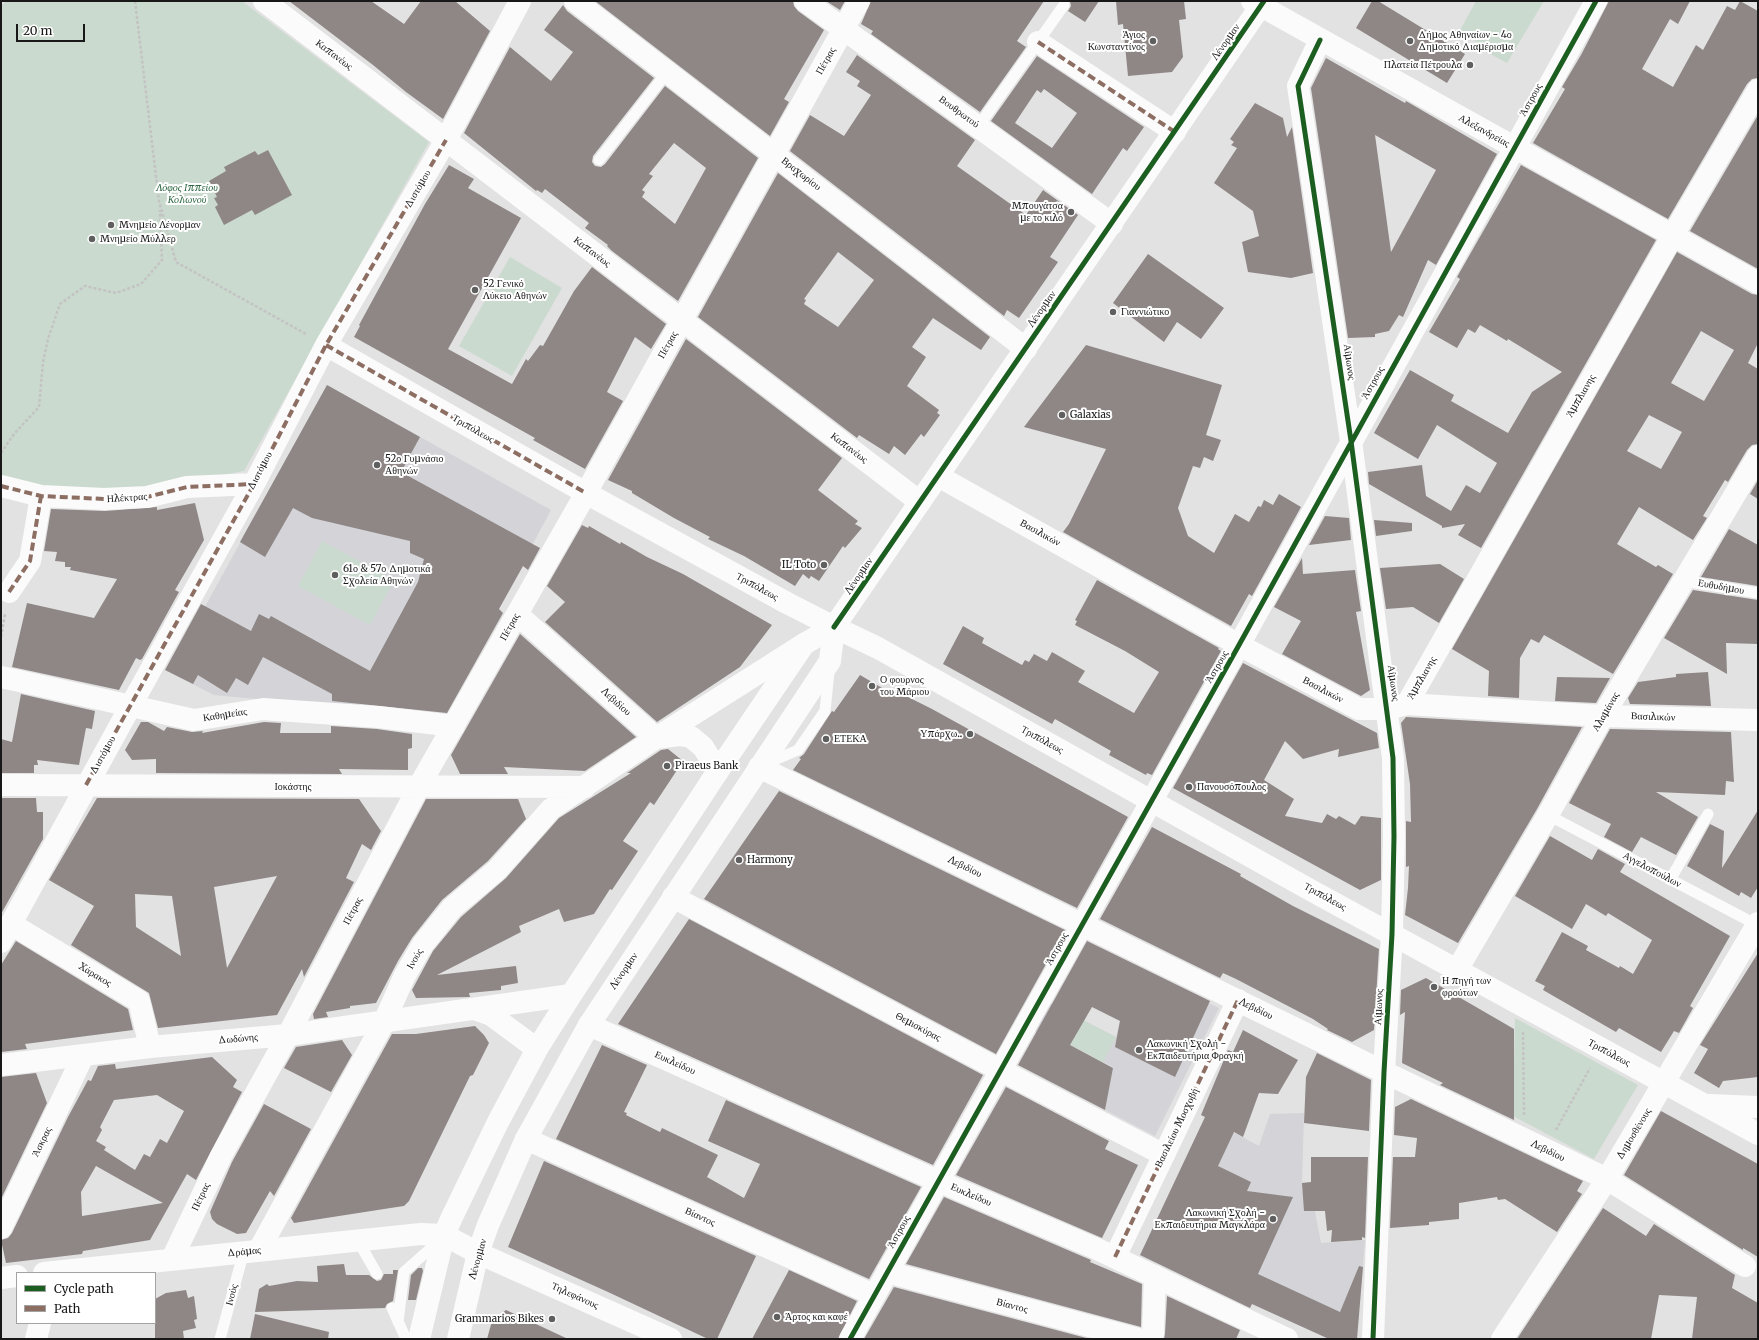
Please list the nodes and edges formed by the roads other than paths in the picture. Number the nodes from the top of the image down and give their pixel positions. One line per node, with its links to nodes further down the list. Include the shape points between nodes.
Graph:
1 (264, 1): 17 (street, Καπανέως)
2 (520, 1): 17 (street, Διστόμου)
3 (575, 1): 12 (street, Βραχωρίου)
4 (805, 1): 9 (street, Βουθρωτού)
5 (859, 1): 9 (street, Πέτρας)
6 (1596, 1): 18 (street, Άστρους)
7 (1259, 3): 10 (street, Αλεξανδρείας); 16 (street, Λένορμαν)
8 (1064, 5): 11 (lane)
9 (844, 29): 15 (street, Βουθρωτού); 19 (street, Πέτρας)
10 (1320, 40): 18 (street, Αλεξανδρείας); 27 (street, Αίμωνος, via 1298,86)
11 (1038, 42): 15 (lane); 16 (street)
12 (668, 71): 19 (street, Βραχωρίου); 20 (lane)
13 (1758, 90): 14 (street, Άμπλιανης)
14 (1752, 113): 22 (street, Άμπλιανης)
15 (978, 127): 21 (street, Βουθρωτού)
16 (1175, 132): 21 (street, Λένορμαν)
17 (446, 140): 24 (street, Καπανέως); 25 (street, Διστόμου)
18 (1514, 147): 22 (street, Αλεξανδρείας); 27 (street, Άστρους)
19 (774, 154): 24 (street, Πέτρας); 26 (street, Βραχωρίου)
20 (599, 160)
21 (1112, 224): 26 (street, Λένορμαν)
22 (1673, 235): 23 (street, Αλεξανδρείας); 44 (street, Άμπλιανης)
23 (1758, 283)
24 (682, 320): 32 (street, Πέτρας); 34 (street, Καπανέως)
25 (326, 345): 30 (street, Διστόμου); 32 (street, Τριπόλεως)
26 (1026, 348): 29 (street, Λένορμαν)
27 (1351, 441): 41 (street, Άστρους); 44 (street, Αίμωνος)
28 (1758, 456): 35 (street, Αλαμάνας)
29 (938, 476): 34 (street, Λένορμαν); 41 (street, Βασιλικών)
30 (254, 484): 33 (street, Ηλέκτρας, via 187,488 147,497 104,499); 43 (street, Διστόμου)
31 (1, 486): 33 (street, Ηλέκτρας)
32 (586, 494): 38 (street, Πέτρας); 39 (street, Τριπόλεως)
33 (41, 496): 36 (street, via 30,561)
34 (920, 502): 39 (street, Λένορμαν)
35 (1683, 581): 37 (lane, Ευθυδήμου); 45 (street, Αλαμάνας)
36 (9, 592)
37 (1758, 593)
38 (517, 614): 47 (street, Πέτρας); 48 (street, Λεβιδίου)
39 (834, 627): 40 (street, Λένορμαν); 49 (street, Λένορμαν, via 830,661); 55 (street, Τριπόλεως, via 878,648)
40 (804, 644): 48 (street, Λένορμαν); 50 (street, Λένορμαν)
41 (1239, 645): 44 (street, Βασιλικών, via 1359,709); 55 (street, Άστρους)
42 (1, 677): 43 (street, Καθημείας)
43 (130, 706): 47 (street, Καθημείας, via 194,720 263,709 378,717); 52 (street, Διστόμου)
44 (1397, 706): 45 (street, Βασιλικών); 63 (street, Αίμωνος, via 1393,758)
45 (1603, 716): 46 (street, Βασιλικών); 57 (street, Αλαμάνας)
46 (1758, 720)
47 (454, 726): 54 (street, Πέτρας)
48 (656, 738): 50 (street, via 679,735 692,737 703,747); 53 (street, Ινούς)
49 (759, 767): 59 (street, Λένορμαν); 60 (street, Λεβιδίου)
50 (718, 771): 65 (street, Λένορμαν)
51 (1, 785): 52 (street, Ιοκάστης)
52 (86, 785): 54 (street, Ιοκάστης); 62 (street, Διστόμου)
53 (585, 787): 54 (street, Ιοκάστης); 68 (street, Ινούς, via 551,809 497,870 452,908 423,944)
54 (418, 788): 70 (street, Πέτρας)
55 (1151, 801): 60 (street, Άστρους); 63 (street, Τριπόλεως)
56 (1708, 814): 58 (lane)
57 (1548, 815): 58 (lane, Αγγελοπούλων); 64 (street, Αλαμάνας)
58 (1670, 880): 61 (lane, Αγγελοπούλων)
59 (673, 897): 69 (street, Λένορμαν); 75 (street, Θεμισκύρας)
60 (1081, 924): 66 (street, Λεβιδίου); 75 (street, Άστρους)
61 (1757, 924): 77 (street, Δημοσθένους)
62 (6, 933): 71 (street, Χάρακος, via 139,1001)
63 (1392, 934): 64 (street, Τριπόλεως); 76 (street, Αίμωνος)
64 (1457, 970): 77 (street, Τριπόλεως)
65 (571, 995): 67 (street, Δωδώνης); 72 (street, Λένορμαν)
66 (1238, 1000): 76 (street, Λεβιδίου); 82 (street, Βασιλείου Μοσχοβή)
67 (474, 1009): 68 (street, Δωδώνης); 72 (street, Δωδώνης, via 491,1015)
68 (384, 1022): 70 (street, Δωδώνης); 88 (street, Ινούς)
69 (589, 1024): 81 (street, Λένορμαν); 84 (street, Ευκλείδου)
70 (288, 1034): 71 (street, Δωδώνης); 91 (street, Πέτρας, via 221,1156)
71 (150, 1047): 73 (street, Δωδώνης)
72 (537, 1049): 86 (street, Λένορμαν, via 498,1122)
73 (83, 1056): 74 (street, Δωδώνης); 85 (street, Άσκρας)
74 (1, 1065)
75 (1000, 1070): 82 (street, Θεμισκύρας); 84 (street, Άστρους)
76 (1384, 1072): 83 (street, Λεβιδίου); 113 (street, Αίμωνος)
77 (1666, 1082): 78 (street, Τριπόλεως); 83 (street, Δημοσθένους)
78 (1704, 1104): 79 (street); 80 (street, Τριπόλεως)
79 (1758, 1106)
80 (1758, 1134)
81 (526, 1139): 89 (street, Λένορμαν); 99 (street, Βίαντος)
82 (1164, 1155): 90 (street, Βασιλείου Μοσχοβή)
83 (1607, 1179): 92 (street, Λεβιδίου); 114 (street, Δημοσθένους)
84 (938, 1181): 90 (street, Ευκλείδου); 94 (street, Άστρους)
85 (1, 1228)
86 (444, 1235): 87 (street, Δράμας, via 409,1234); 89 (street, Τηλεφάνους); 101 (lane, via 404,1272); 106 (street, Λένορμαν)
87 (357, 1239): 88 (street, Δράμας); 95 (lane)
88 (251, 1251): 91 (street, Δράμας); 104 (lane, Ινούς)
89 (478, 1253): 107 (street, Λένορμαν); 108 (street, Τηλεφάνους)
90 (1114, 1257): 97 (street, Ευκλείδου)
91 (172, 1259): 93 (street, Δράμας)
92 (1744, 1266)
93 (59, 1272)
94 (887, 1272): 99 (street, Άστρους); 110 (street, Βίαντος)
95 (377, 1274)
96 (16, 1276): 98 (street)
97 (1155, 1276): 111 (street, via 1153,1334); 112 (street, Ευκλείδου)
98 (1, 1278)
99 (874, 1295): 109 (street, Άστρους)
100 (392, 1308): 101 (lane)
101 (398, 1322): 105 (lane)
102 (40, 1324): 103 (street)
103 (36, 1339)
104 (220, 1339)
105 (406, 1339)
106 (418, 1339)
107 (458, 1339)
108 (671, 1339)
109 (850, 1339)
110 (1138, 1339)
111 (1148, 1339)
112 (1287, 1339)
113 (1373, 1339)
114 (1502, 1339)

